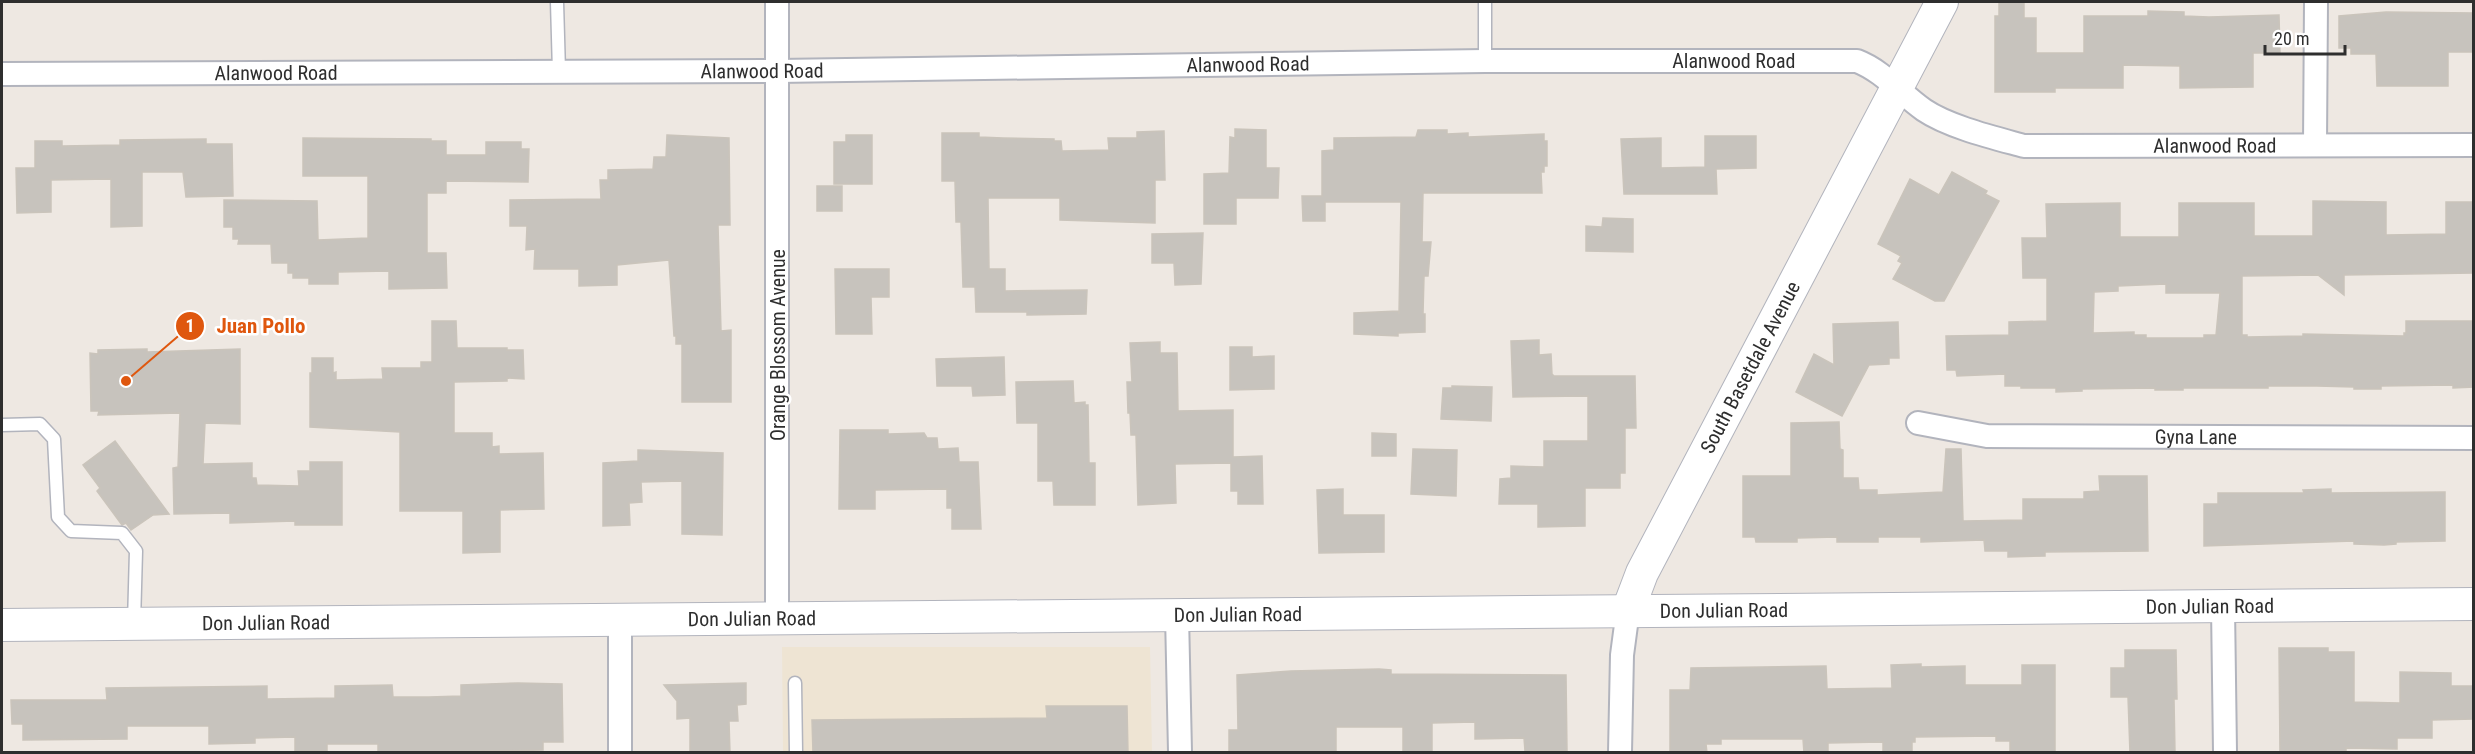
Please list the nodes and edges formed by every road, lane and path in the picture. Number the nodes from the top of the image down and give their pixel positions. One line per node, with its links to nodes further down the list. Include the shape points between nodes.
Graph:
1 (557, 2): 8 (lane)
2 (777, 2): 7 (street, Orange Blossom Avenue)
3 (1485, 2): 6 (lane)
4 (1942, 2): 10 (street, South Basetdale Avenue)
5 (2316, 2): 11 (street)
6 (1485, 61): 7 (street, Alanwood Road); 10 (street, Alanwood Road, via 1857,61)
7 (778, 71): 8 (street, Alanwood Road); 21 (street, Orange Blossom Avenue)
8 (559, 72): 9 (street, Alanwood Road)
9 (2, 74)
10 (1898, 87): 11 (street, Alanwood Road, via 1925,111 1978,134 2024,146); 18 (street, South Basetdale Avenue, via 1642,573)
11 (2314, 144): 12 (street, Alanwood Road)
12 (2474, 145)
13 (1918, 423): 15 (street, Gyna Lane, via 1987,436)
14 (2, 425): 22 (lane, via 40,424 54,440 58,517 71,531 122,533 136,551)
15 (2474, 438)
16 (2474, 604): 17 (street, Don Julian Road)
17 (2223, 607): 18 (street, Don Julian Road); 29 (street)
18 (1628, 610): 19 (street, Don Julian Road); 28 (street, South Basetdale Avenue, via 1622,655)
19 (1177, 615): 21 (street, Don Julian Road); 27 (street)
20 (620, 619): 21 (street, Don Julian Road); 22 (street, Don Julian Road); 25 (street)
21 (777, 619)
22 (134, 623): 23 (street, Don Julian Road)
23 (2, 625)
24 (795, 683): 26 (lane)
25 (620, 753)
26 (796, 753)
27 (1180, 753)
28 (1620, 753)
29 (2225, 753)

